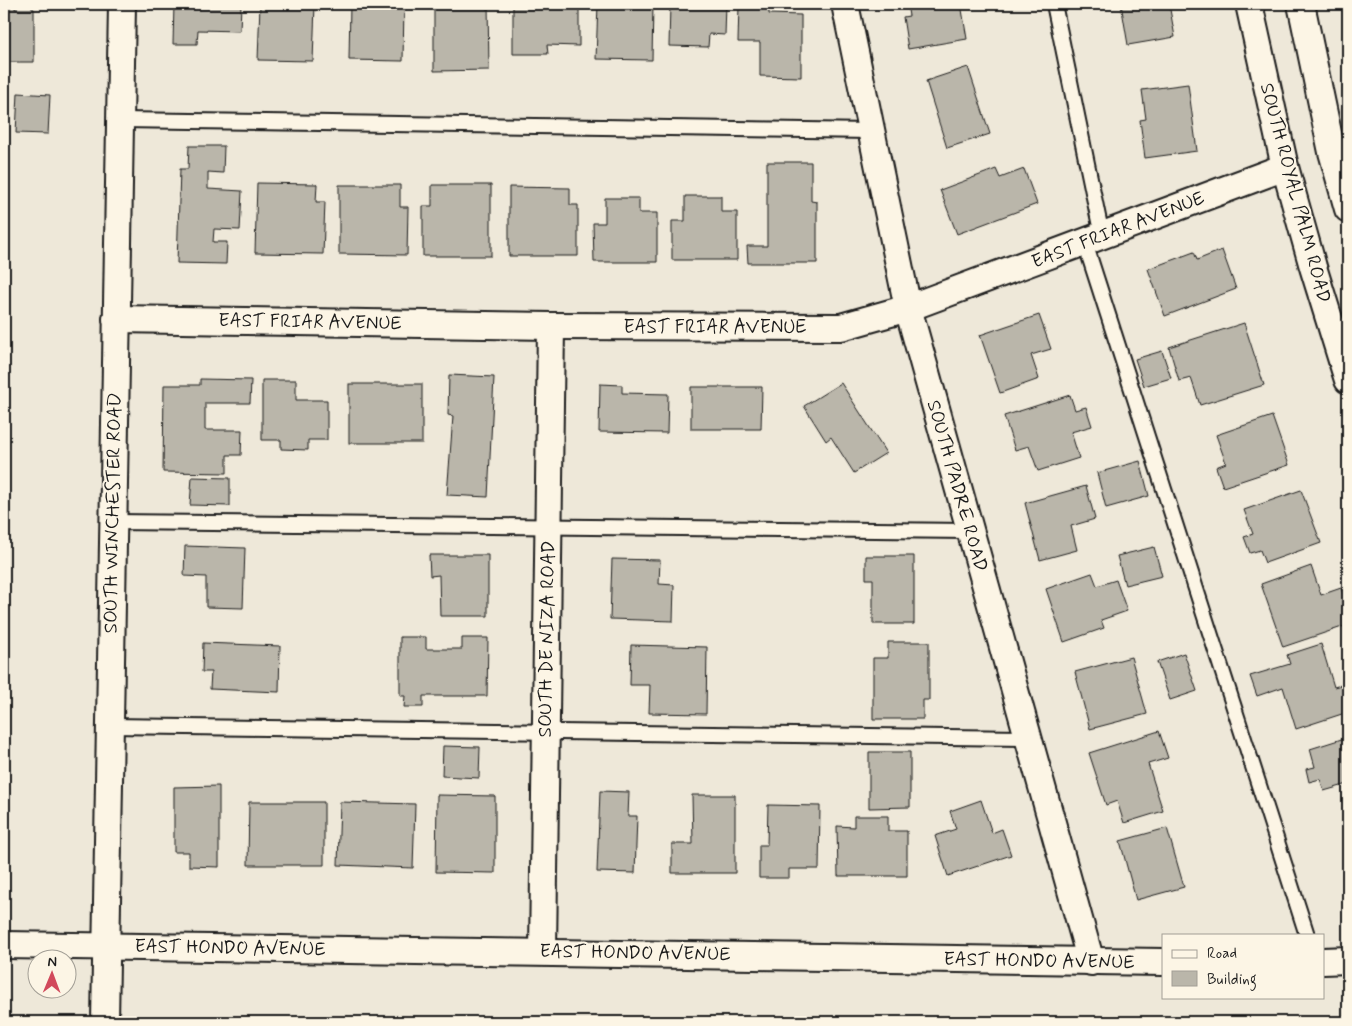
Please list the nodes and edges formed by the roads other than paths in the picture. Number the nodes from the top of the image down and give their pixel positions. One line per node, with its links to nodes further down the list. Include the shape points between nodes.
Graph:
1 (122, 4): 6 (street, SOUTH WINCHESTER ROAD)
2 (845, 4): 7 (street, SOUTH PADRE ROAD)
3 (1054, 4): 11 (lane)
4 (1249, 4): 9 (street, SOUTH ROYAL PALM ROAD)
5 (1301, 4): 8 (street)
6 (120, 120): 7 (lane); 13 (street, SOUTH WINCHESTER ROAD)
7 (871, 131): 12 (street, SOUTH PADRE ROAD)
8 (1340, 149): 10 (street)
9 (1285, 167): 11 (street, EAST FRIAR AVENUE); 15 (street, SOUTH ROYAL PALM ROAD)
10 (1348, 208)
11 (1094, 239): 12 (street, EAST FRIAR AVENUE); 22 (lane)
12 (908, 308): 14 (street, EAST FRIAR AVENUE, via 841,328); 18 (street, SOUTH PADRE ROAD)
13 (116, 319): 14 (street, EAST FRIAR AVENUE); 16 (street, SOUTH WINCHESTER ROAD)
14 (551, 326): 17 (street, SOUTH DE NIZA ROAD)
15 (1348, 380)
16 (113, 522): 17 (lane); 19 (street, SOUTH WINCHESTER ROAD)
17 (548, 525): 18 (lane); 20 (street, SOUTH DE NIZA ROAD)
18 (970, 531): 21 (street, SOUTH PADRE ROAD)
19 (109, 726): 20 (lane); 24 (street, SOUTH WINCHESTER ROAD)
20 (546, 732): 21 (lane); 25 (street, SOUTH DE NIZA ROAD)
21 (1028, 738): 28 (street, SOUTH PADRE ROAD)
22 (1307, 934)
23 (4, 946): 24 (street, EAST HONDO AVENUE)
24 (106, 947): 25 (street, EAST HONDO AVENUE); 30 (street, SOUTH WINCHESTER ROAD)
25 (543, 952): 28 (street, EAST HONDO AVENUE)
26 (1348, 960): 27 (street)
27 (1324, 961)
28 (1091, 962): 29 (street, EAST HONDO AVENUE)
29 (1162, 962)
30 (104, 1022)

